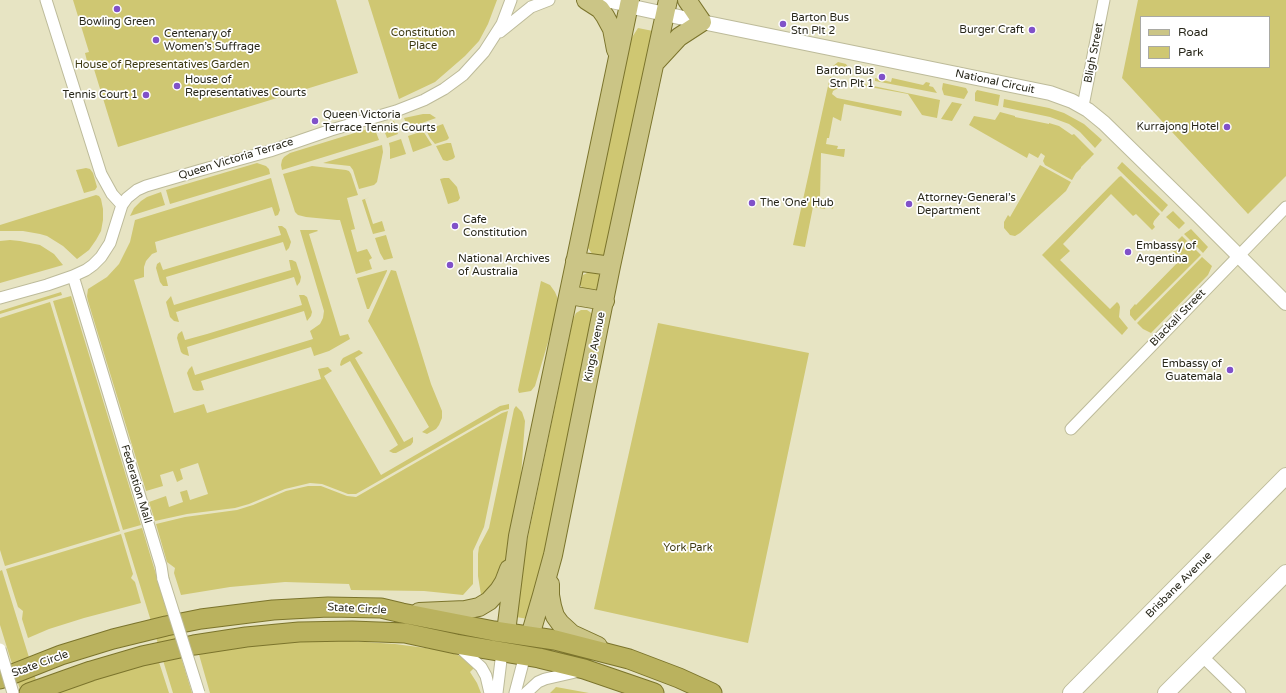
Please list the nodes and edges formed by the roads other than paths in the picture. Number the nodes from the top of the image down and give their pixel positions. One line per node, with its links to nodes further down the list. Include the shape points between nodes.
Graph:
1 (46, 0): 15 (street, via 101,174 112,194)
2 (511, 0): 11 (street, Queen Victoria Terrace)
3 (549, 0): 11 (street, Queen Victoria Terrace, via 531,8)
4 (586, 0): 12 (main road, via 600,9 605,16 613,32)
5 (600, 0): 8 (street)
6 (687, 0): 10 (main road)
7 (1104, 0): 14 (street, Bligh Street)
8 (629, 3): 9 (street, National Circuit); 12 (main road)
9 (667, 7): 10 (street, National Circuit); 13 (main road, Kings Avenue)
10 (702, 22): 13 (main road, via 679,38); 14 (street, National Circuit, via 1050,94 1067,98)
11 (494, 37): 15 (street, Queen Victoria Terrace, via 480,57 463,74 424,100 396,112 146,186 134,192)
12 (617, 55): 18 (main road)
13 (655, 63): 19 (main road, Kings Avenue)
14 (1083, 106): 17 (street, National Circuit, via 1104,123)
15 (122, 205): 20 (street, Queen Victoria Terrace, via 108,248 93,265)
16 (1286, 207): 17 (street, Blackall Street)
17 (1239, 255): 24 (street, National Circuit); 25 (street, Blackall Street)
18 (575, 260): 19 (main road); 21 (main road)
19 (612, 266): 23 (main road, Kings Avenue)
20 (73, 276): 22 (street, Queen Victoria Terrace); 44 (street, Federation Mall, bridge)
21 (569, 295): 23 (main road); 28 (main road)
22 (0, 298)
23 (605, 301): 29 (main road, Kings Avenue)
24 (1286, 303)
25 (1071, 429)
26 (1286, 476): 27 (main road, Brisbane Avenue)
27 (1280, 484): 51 (main road, Brisbane Avenue)
28 (518, 536): 31 (main road, via 504,582 496,594 484,604 465,610); 32 (main road)
29 (553, 555): 33 (main road, Kings Avenue); 39 (main road, via 550,595 553,611 560,623 572,634)
30 (1286, 573): 38 (main road)
31 (402, 613): 32 (highway, State Circle); 41 (highway, State Circle, via 381,608 328,607 273,610 201,619 113,639 61,655)
32 (506, 632): 33 (highway, State Circle); 36 (highway)
33 (530, 636): 37 (highway, Kings Avenue); 39 (highway, State Circle)
34 (456, 644): 36 (highway, State Circle); 43 (highway, State Circle, via 405,633 352,631 246,637 142,656); 45 (street, via 481,667)
35 (0, 650): 42 (street, bridge)
36 (502, 652): 37 (highway, State Circle); 46 (street)
37 (525, 655): 40 (highway, State Circle); 47 (street, Kings Avenue)
38 (1203, 657): 52 (main road); 53 (street)
39 (629, 659): 50 (highway, State Circle)
40 (584, 669): 48 (street, via 545,679); 49 (highway, State Circle)
41 (0, 679)
42 (13, 693)
43 (29, 693)
44 (199, 693)
45 (490, 693)
46 (496, 693)
47 (515, 693)
48 (526, 693)
49 (654, 693)
50 (712, 693)
51 (1071, 693)
52 (1166, 693)
53 (1240, 693)

